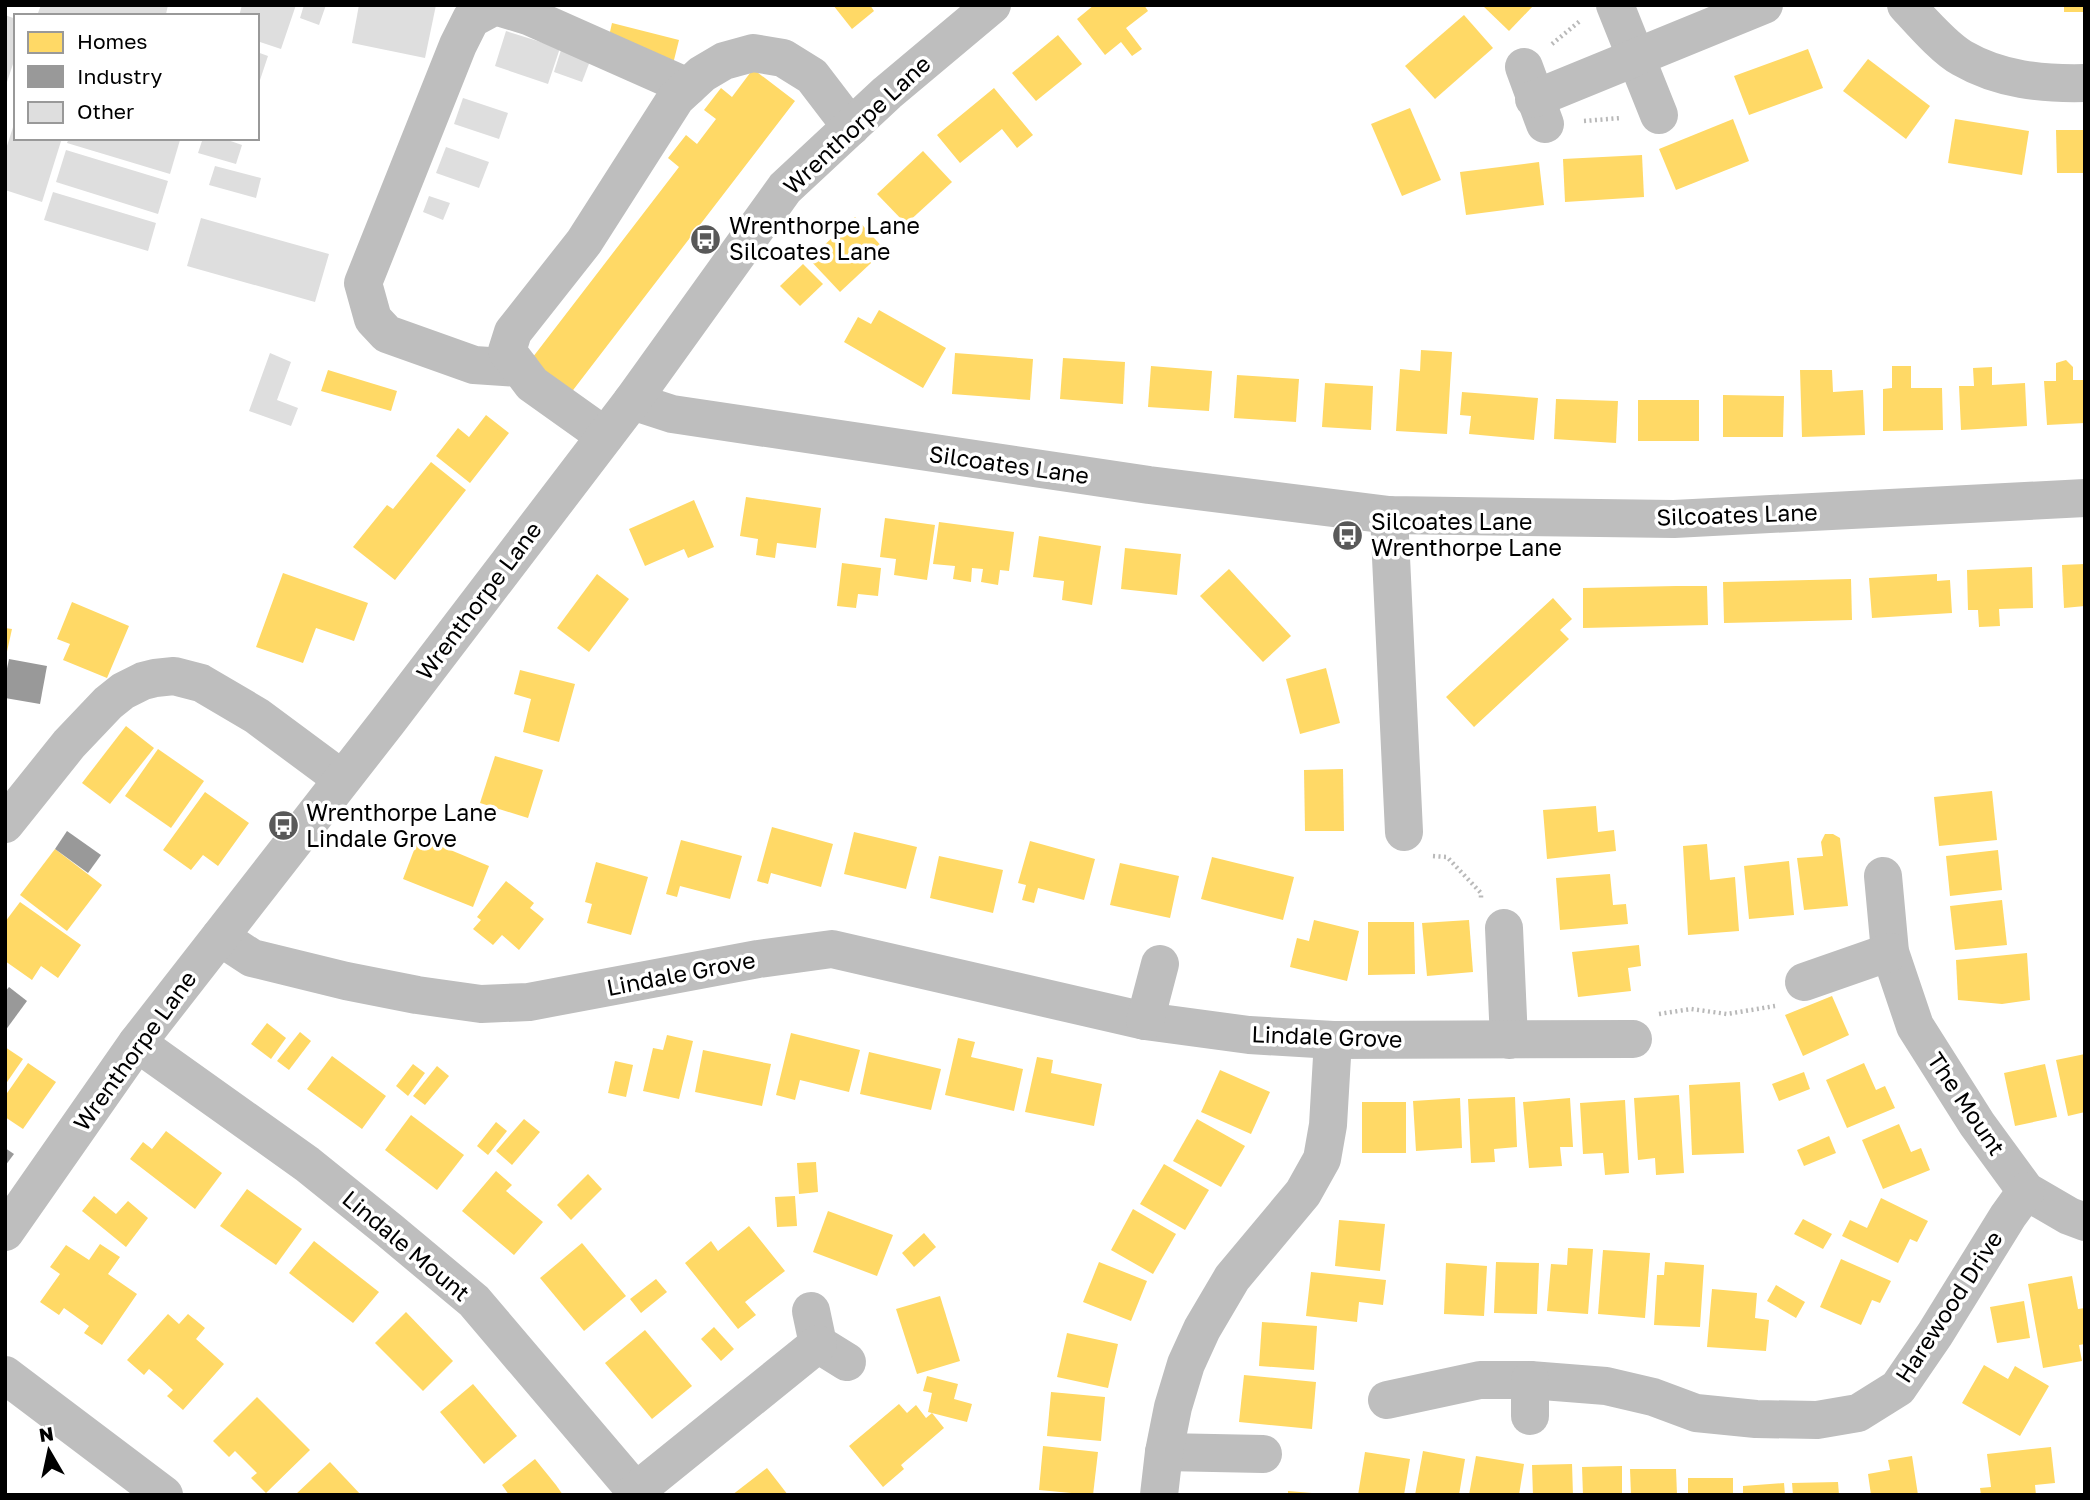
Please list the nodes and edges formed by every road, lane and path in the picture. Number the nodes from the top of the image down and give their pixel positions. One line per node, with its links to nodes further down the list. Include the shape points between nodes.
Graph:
1 (992, 5): 10 (street, Wrenthorpe Lane)
2 (1764, 5): 5 (street)
3 (1906, 5): 6 (street, via 1960,57 2001,75 2050,84)
4 (1598, 13): 5 (street); 8 (path)
5 (1635, 57): 8 (street); 9 (street)
6 (2085, 83)
7 (688, 87): 10 (street, via 724,61 753,53 783,58 812,76); 11 (street, via 676,98 584,242 513,332 507,351); 11 (street, via 528,16 495,6 471,19 363,284 373,319 387,334 474,365)
8 (1534, 97): 9 (path)
9 (1659, 115)
10 (851, 127): 12 (street, Wrenthorpe Lane, via 785,188)
11 (520, 368): 13 (street, via 533,384)
12 (632, 401): 13 (street, Wrenthorpe Lane); 15 (street, Silcoates Lane, via 671,414 1149,485)
13 (606, 436): 16 (street, Wrenthorpe Lane)
14 (2085, 498): 15 (street, Silcoates Lane, via 1674,519)
15 (1389, 515): 18 (street)
16 (342, 779): 17 (street, via 206,685 174,676 155,678 123,691 108,703); 21 (street, Wrenthorpe Lane)
17 (5, 824)
18 (1404, 832): 20 (path, via 1406,855 1447,857 1481,892 1484,931)
19 (1883, 876): 22 (street, The Mount)
20 (1504, 928): 27 (street)
21 (220, 937): 25 (street, Lindale Grove, via 253,958 346,981 481,1004 529,1002 758,958 832,949); 29 (street, Wrenthorpe Lane)
22 (1890, 952): 24 (street); 30 (street, The Mount, via 1915,1026)
23 (1160, 964): 25 (street)
24 (1804, 982): 26 (path, via 1790,1003 1727,1014 1691,1009 1639,1017)
25 (1144, 1021): 28 (street, Lindale Grove)
26 (1633, 1039): 27 (street, Lindale Grove)
27 (1509, 1040): 28 (street, Lindale Grove)
28 (1333, 1041): 36 (street, via 1322,1159 1303,1193 1232,1278 1202,1329 1186,1364)
29 (137, 1044): 32 (street, Wrenthorpe Lane); 38 (street, Lindale Mount, via 307,1164 474,1301)
30 (2026, 1191): 31 (street, The Mount); 35 (street, Harewood Drive, via 1898,1388 1858,1413 1817,1420 1732,1417 1696,1413 1606,1386 1530,1398 1480,1380)
31 (2085, 1222)
32 (5, 1232)
33 (826, 1339): 38 (street, Lindale Mount)
34 (5, 1375): 39 (street)
35 (1403, 1406)
36 (1164, 1452): 37 (street); 40 (street)
37 (1263, 1454)
38 (638, 1493)
39 (164, 1495)
40 (1159, 1495)

